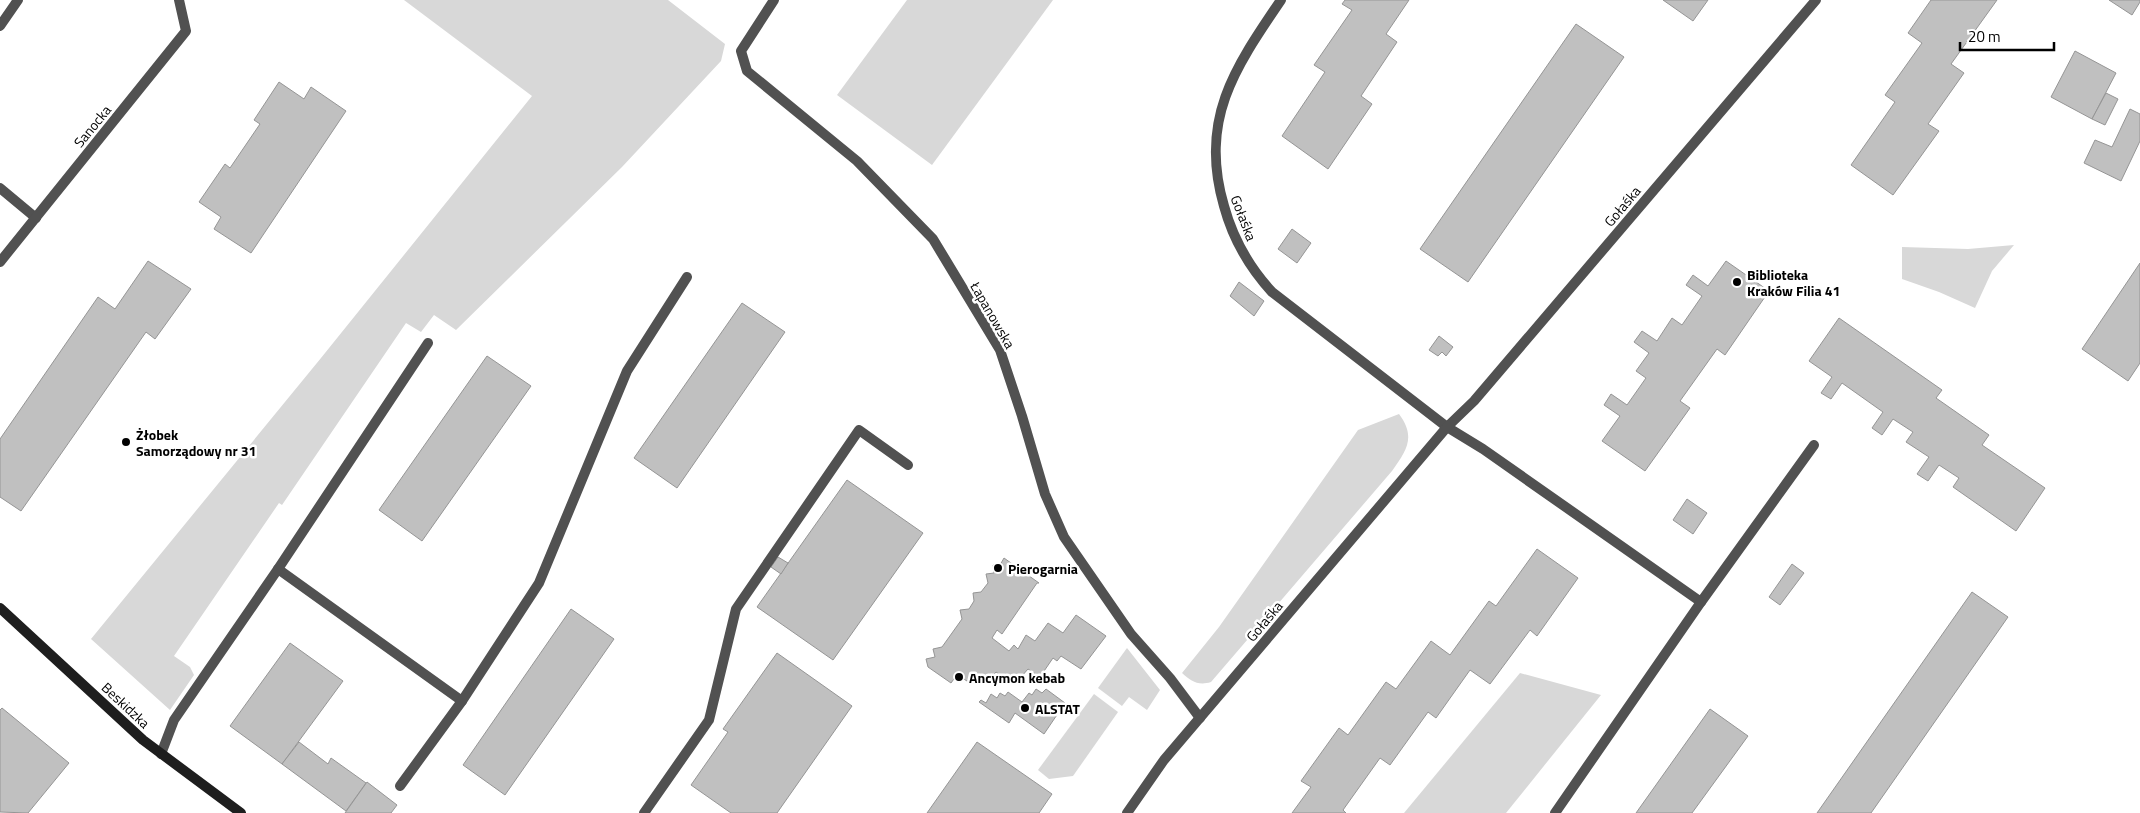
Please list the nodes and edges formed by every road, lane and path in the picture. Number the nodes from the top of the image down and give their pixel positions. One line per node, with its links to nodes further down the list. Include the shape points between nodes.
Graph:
1 (18, 0): 6 (street)
2 (179, 0): 8 (street, Sanocka, via 186,31)
3 (774, 0): 19 (street, Łapanowska, via 741,51 747,71 857,161 933,239 1000,350 1045,494 1064,537 1131,634)
4 (1282, 0): 12 (street, Gołaśka, via 1232,79 1217,122 1214,141 1217,181 1229,224 1250,265 1272,292)
5 (1816, 0): 12 (street, Gołaśka)
6 (0, 26)
7 (0, 188): 8 (street)
8 (36, 218): 9 (street, Sanocka)
9 (0, 262)
10 (687, 278): 18 (street, via 627,371 539,583)
11 (428, 343): 15 (street)
12 (1447, 428): 16 (street); 19 (street, Gołaśka)
13 (1814, 445): 16 (street)
14 (908, 465): 23 (street, via 859,430 736,609 710,720)
15 (278, 569): 18 (street); 20 (street, via 174,720)
16 (1701, 602): 25 (street)
17 (0, 608): 20 (street, Beskidzka)
18 (462, 701): 21 (street)
19 (1200, 718): 24 (street, Gołaśka, via 1164,760)
20 (162, 754): 22 (street, Beskidzka)
21 (400, 786)
22 (241, 813)
23 (644, 813)
24 (1127, 813)
25 (1555, 813)

